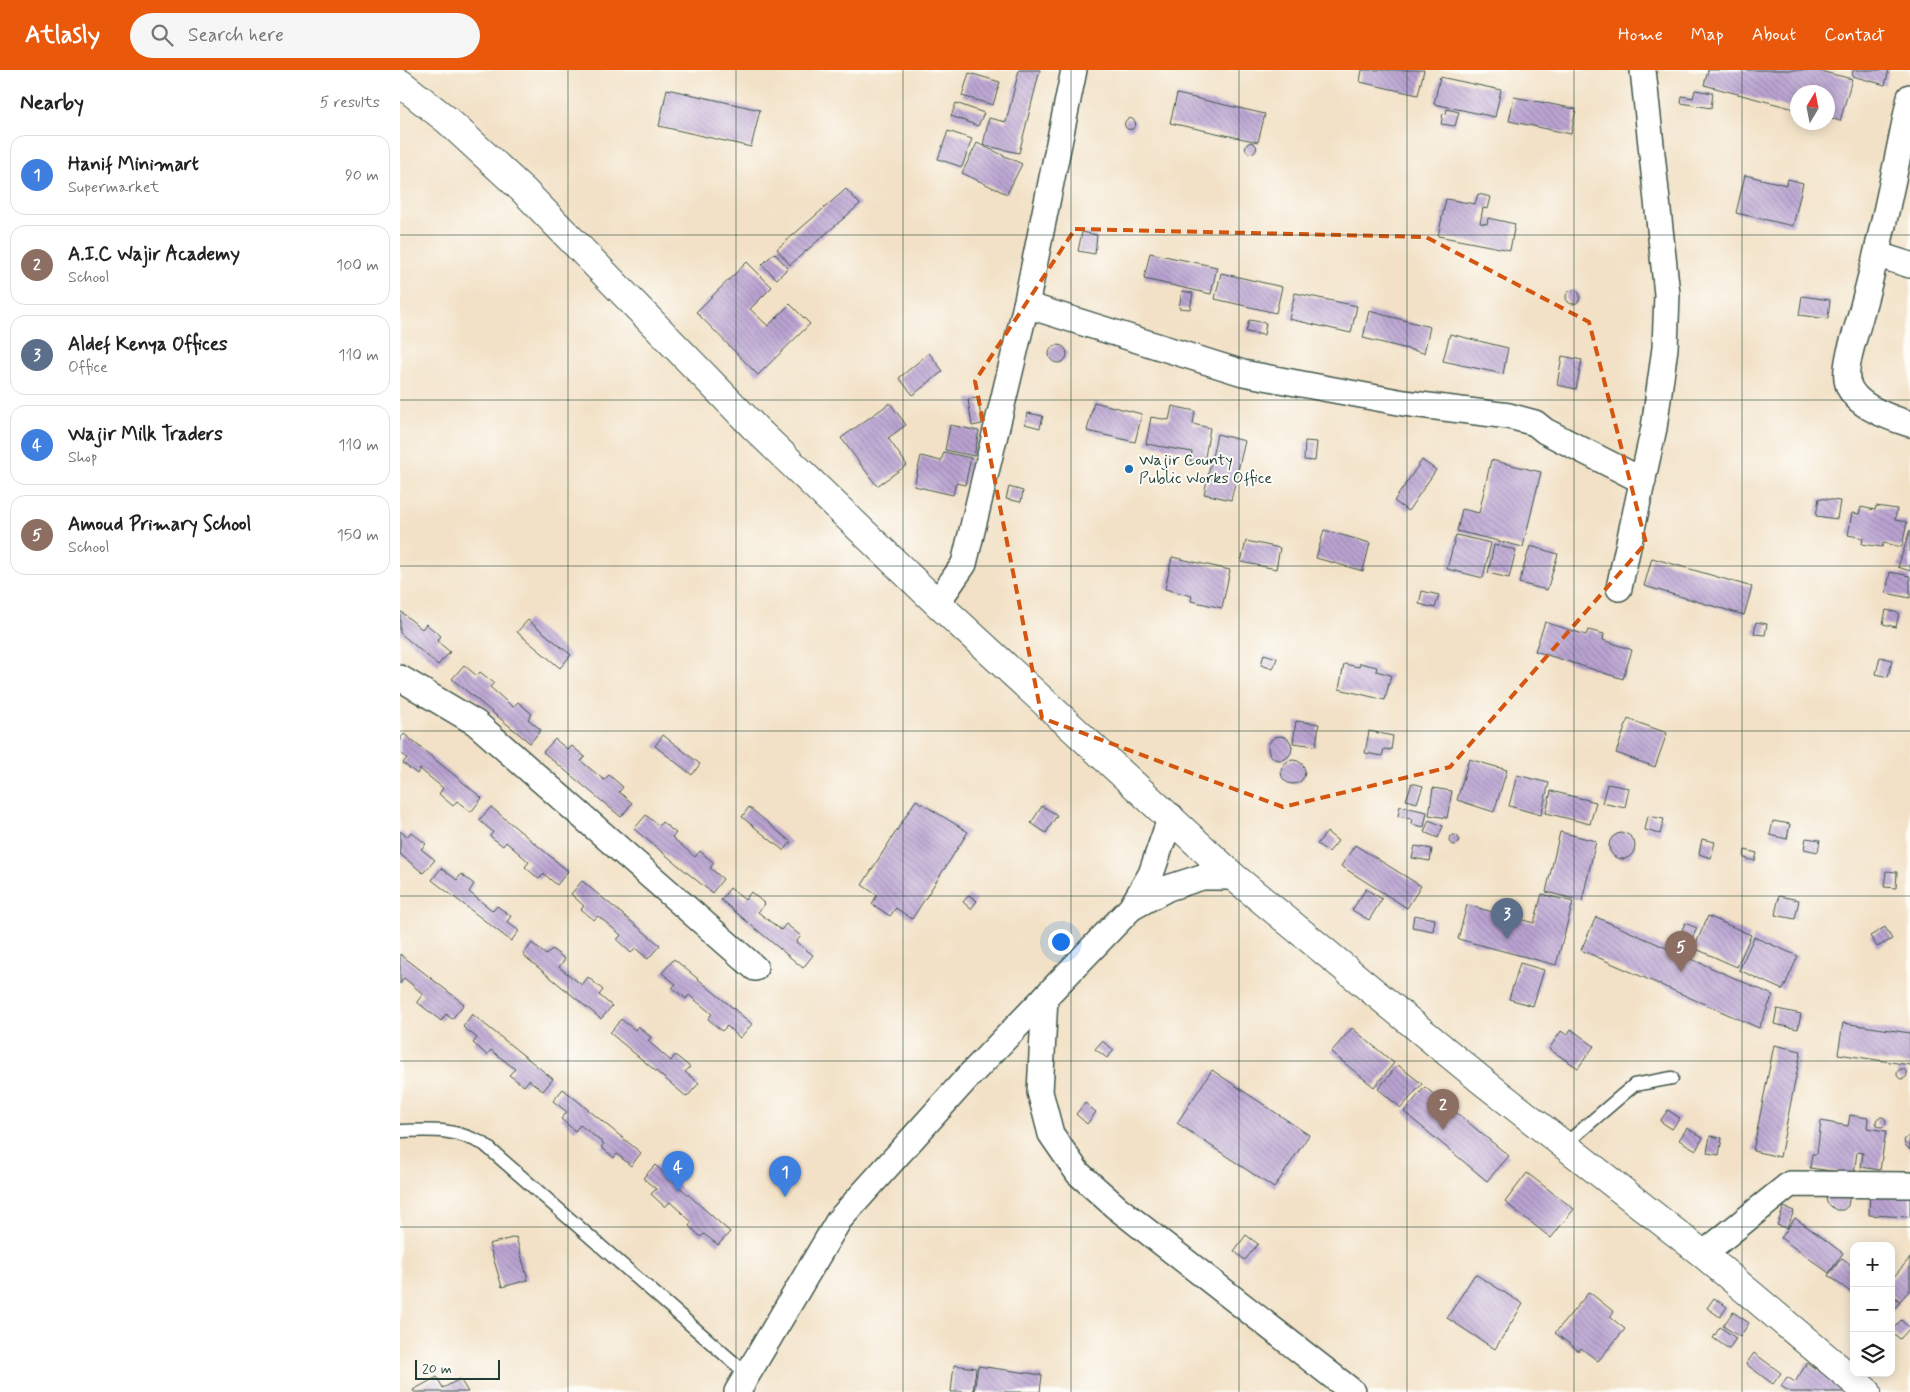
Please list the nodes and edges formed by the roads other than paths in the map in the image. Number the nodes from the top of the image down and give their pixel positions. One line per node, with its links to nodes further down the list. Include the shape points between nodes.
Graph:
1 (1074, 70): 7 (street)
2 (1643, 70): 9 (street, via 1667,294 1665,348 1654,428)
3 (400, 83): 11 (street, via 447,120 524,191 755,428)
4 (1910, 97): 5 (street)
5 (1878, 255): 6 (street); 8 (street, via 1848,359 1848,384 1862,402 1888,417)
6 (1910, 265)
7 (1026, 305): 9 (street, via 1243,373 1535,423); 11 (street, via 964,564)
8 (1910, 424)
9 (1642, 481): 10 (street)
10 (1619, 588)
11 (937, 602): 13 (street)
12 (400, 678): 16 (street, via 476,723)
13 (1171, 816): 14 (street); 15 (street, via 1151,874)
14 (1234, 877): 15 (street, via 1202,877 1168,888); 20 (street)
15 (1131, 908): 17 (street)
16 (755, 968)
17 (1045, 997): 23 (street, via 839,1220); 24 (street, via 1040,1092 1051,1134 1078,1173 1116,1207)
18 (1672, 1078): 20 (lane, via 1634,1084)
19 (400, 1131): 23 (lane, via 444,1130 464,1134 484,1144)
20 (1564, 1145): 22 (street)
21 (1910, 1184): 22 (street, via 1790,1184)
22 (1703, 1254): 25 (street)
23 (742, 1384)
24 (1353, 1392)
25 (1867, 1392)

